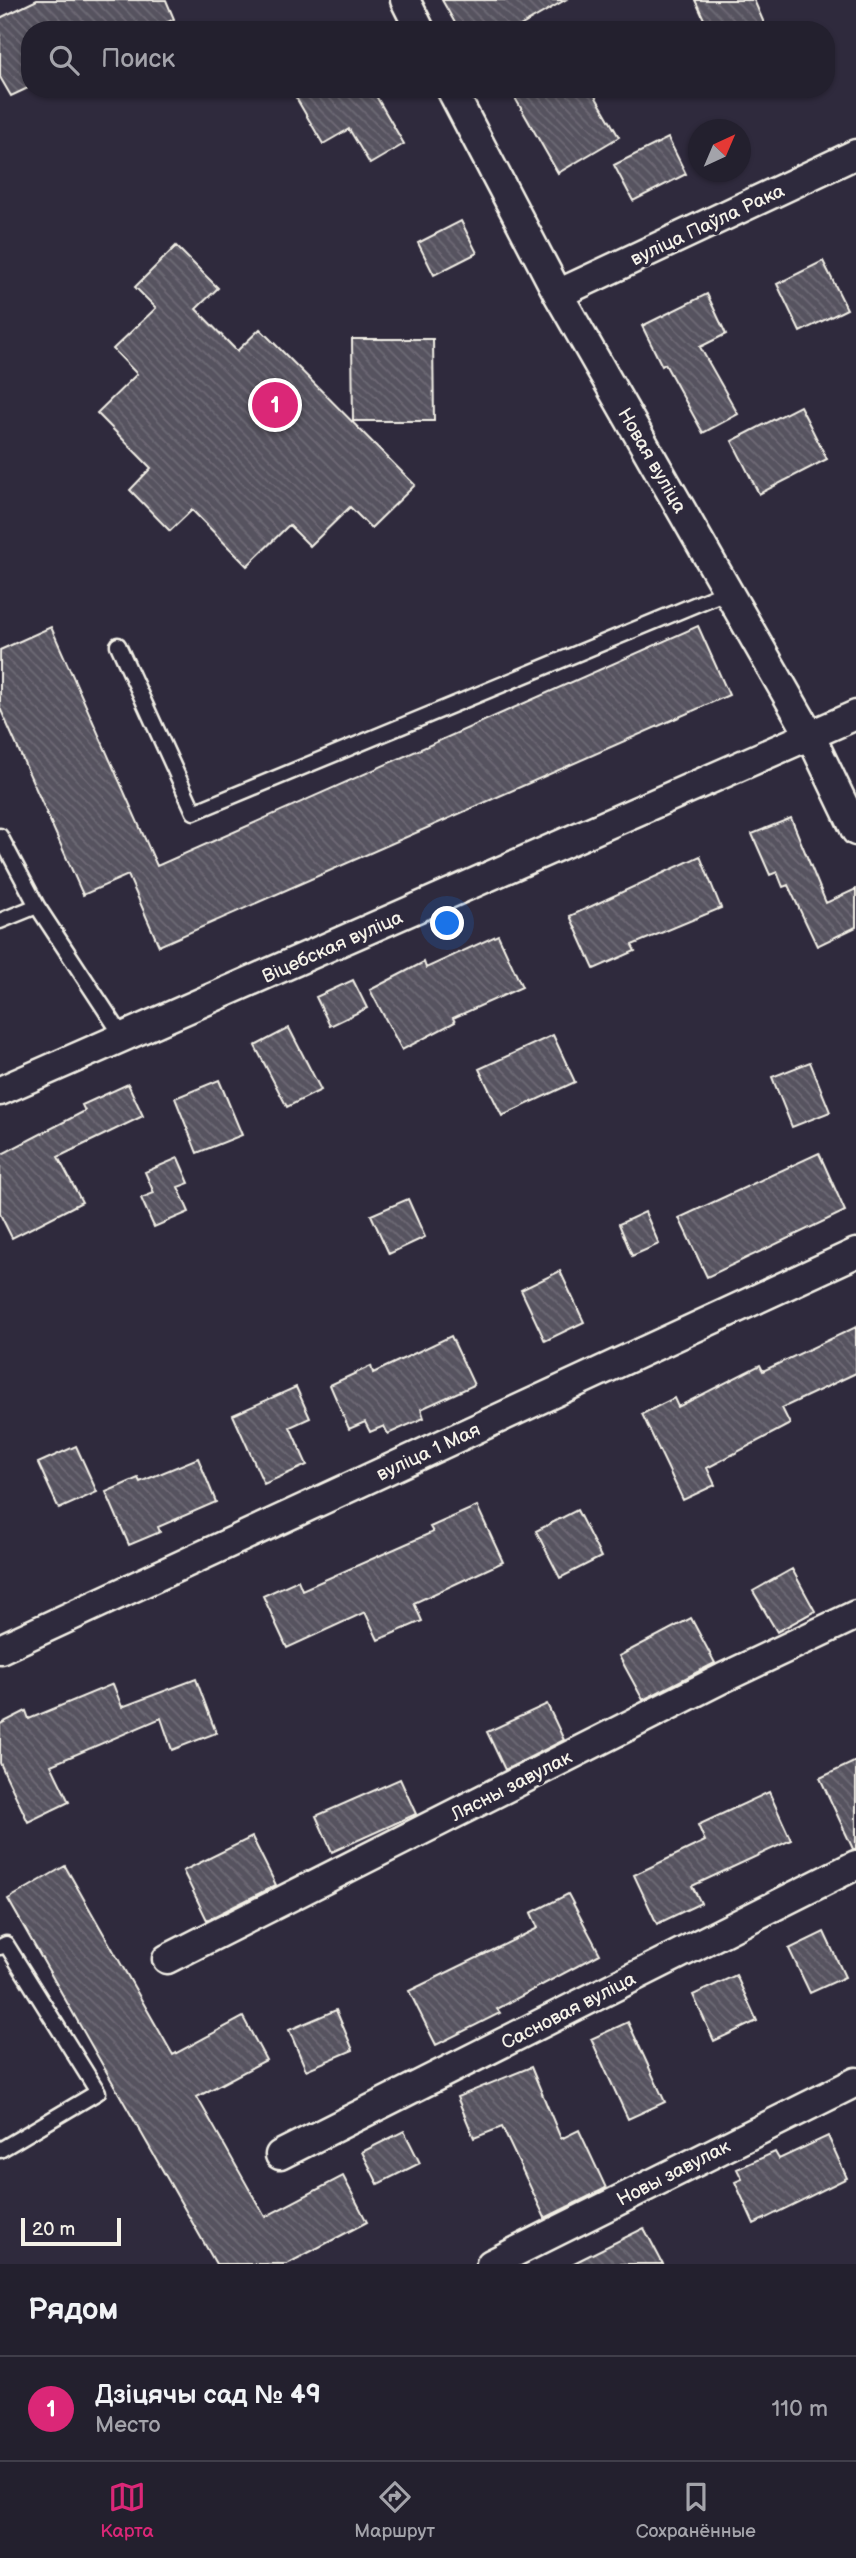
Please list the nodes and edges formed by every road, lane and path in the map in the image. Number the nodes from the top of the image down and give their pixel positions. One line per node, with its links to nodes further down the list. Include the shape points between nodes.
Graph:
1 (405, 0): 2 (street)
2 (416, 21)
3 (456, 98): 5 (street, Новая вуліца)
4 (856, 154): 5 (street, вуліца Паўла Рака)
5 (558, 294): 6 (street, Новая вуліца)
6 (728, 591): 7 (lane, via 194,812); 9 (street, Новая вуліца)
7 (118, 645)
8 (856, 715): 9 (street, Віцебская вуліца)
9 (811, 737): 10 (street, Новая вуліца); 14 (street, Віцебская вуліца)
10 (856, 831)
11 (0, 836): 12 (lane)
12 (37, 906): 13 (lane); 14 (lane)
13 (0, 921)
14 (123, 1037): 15 (street, Віцебская вуліца)
15 (0, 1091)
16 (856, 1253): 18 (street, вуліца 1 Мая)
17 (856, 1615): 21 (street, Лясны завулак)
18 (0, 1649)
19 (856, 1865): 24 (street, Сасновая вуліца)
20 (0, 1947): 23 (lane, via 6,1944 98,2092)
21 (167, 1959)
22 (856, 2082): 25 (street, Новы завулак)
23 (0, 2150)
24 (280, 2155)
25 (491, 2264)

